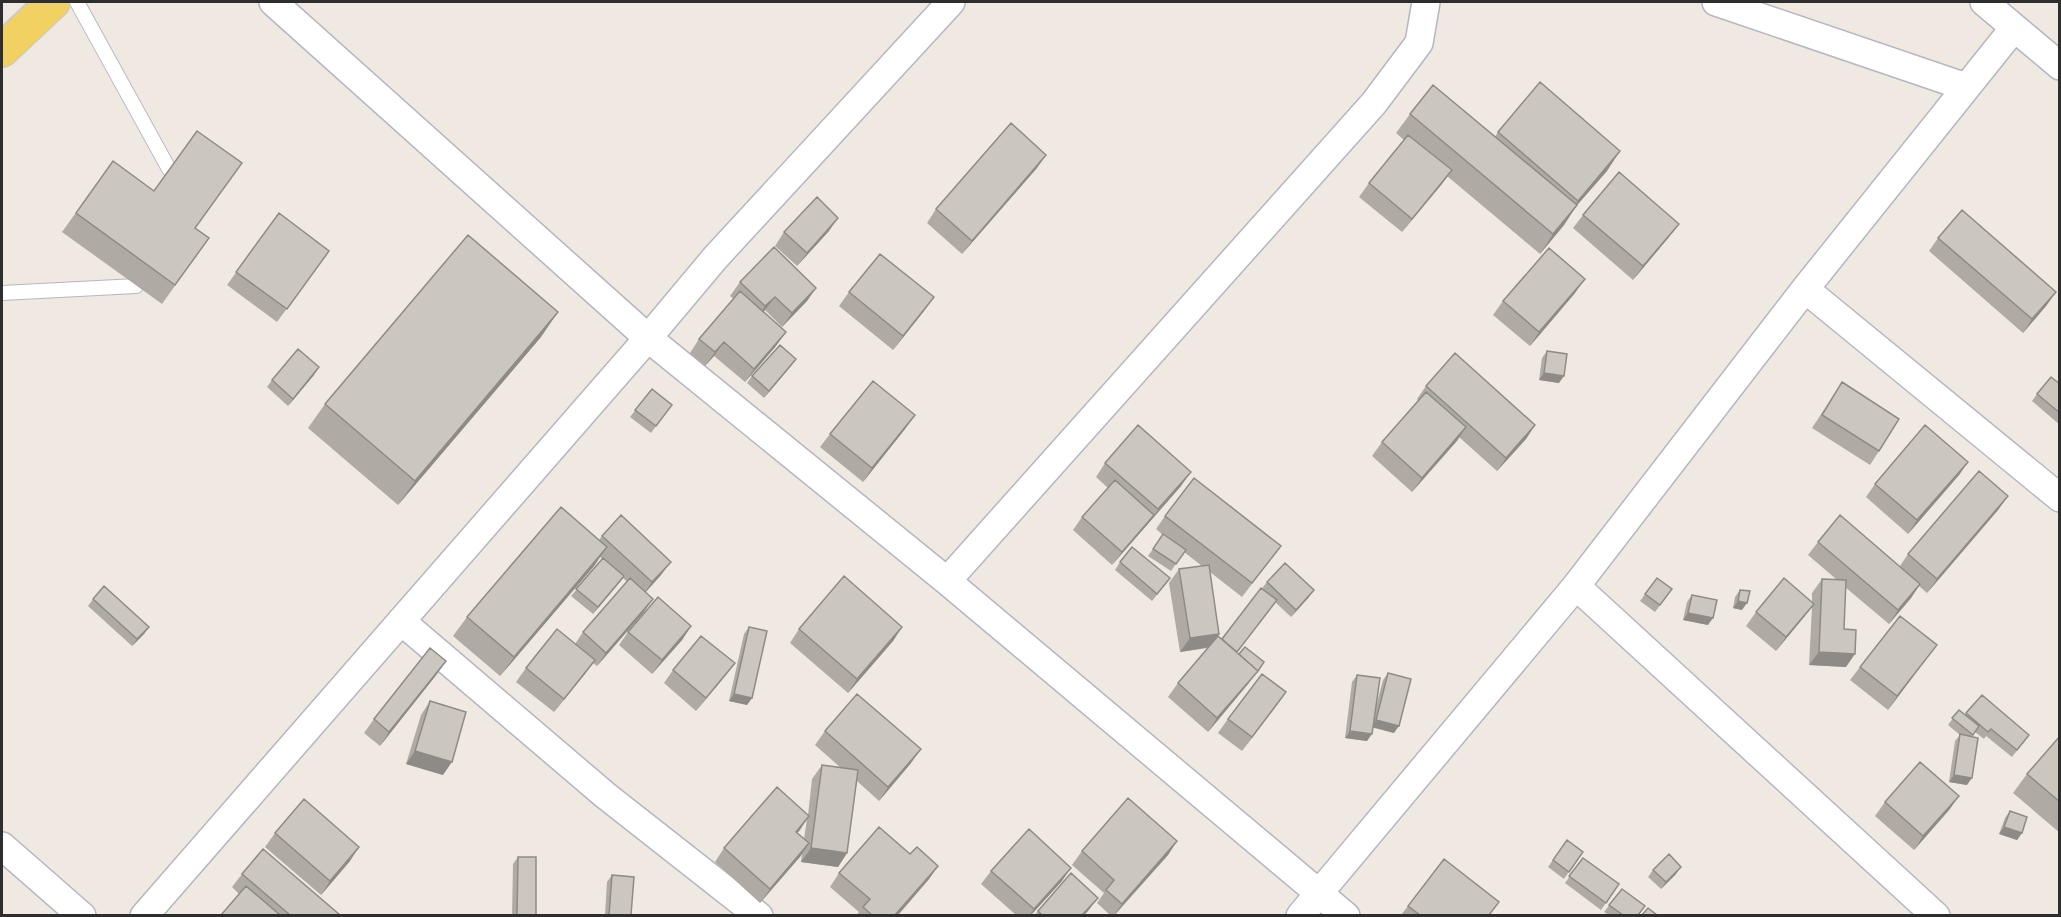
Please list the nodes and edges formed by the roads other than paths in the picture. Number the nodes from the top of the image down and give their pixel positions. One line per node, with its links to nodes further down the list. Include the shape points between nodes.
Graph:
1 (53, 2): 9 (main road)
2 (77, 2): 12 (lane)
3 (273, 2): 16 (street)
4 (951, 2): 16 (street, via 715,258)
5 (1426, 2): 18 (street, via 1419,43 1374,103)
6 (1716, 2): 11 (street)
7 (1984, 2): 8 (street)
8 (2014, 28): 10 (street); 11 (street)
9 (2, 50)
10 (2060, 66)
11 (1966, 87): 14 (street)
12 (169, 169)
13 (136, 286): 15 (lane)
14 (1805, 289): 17 (street); 19 (street)
15 (2, 293)
16 (648, 338): 18 (street); 20 (street)
17 (2060, 498)
18 (947, 581): 22 (street)
19 (1576, 586): 22 (street); 28 (street)
20 (401, 621): 24 (street); 25 (street, via 604,795)
21 (2, 846): 23 (street)
22 (1320, 893): 26 (street); 27 (street)
23 (82, 915)
24 (144, 915)
25 (759, 915)
26 (1300, 915)
27 (1346, 915)
28 (1936, 915)

